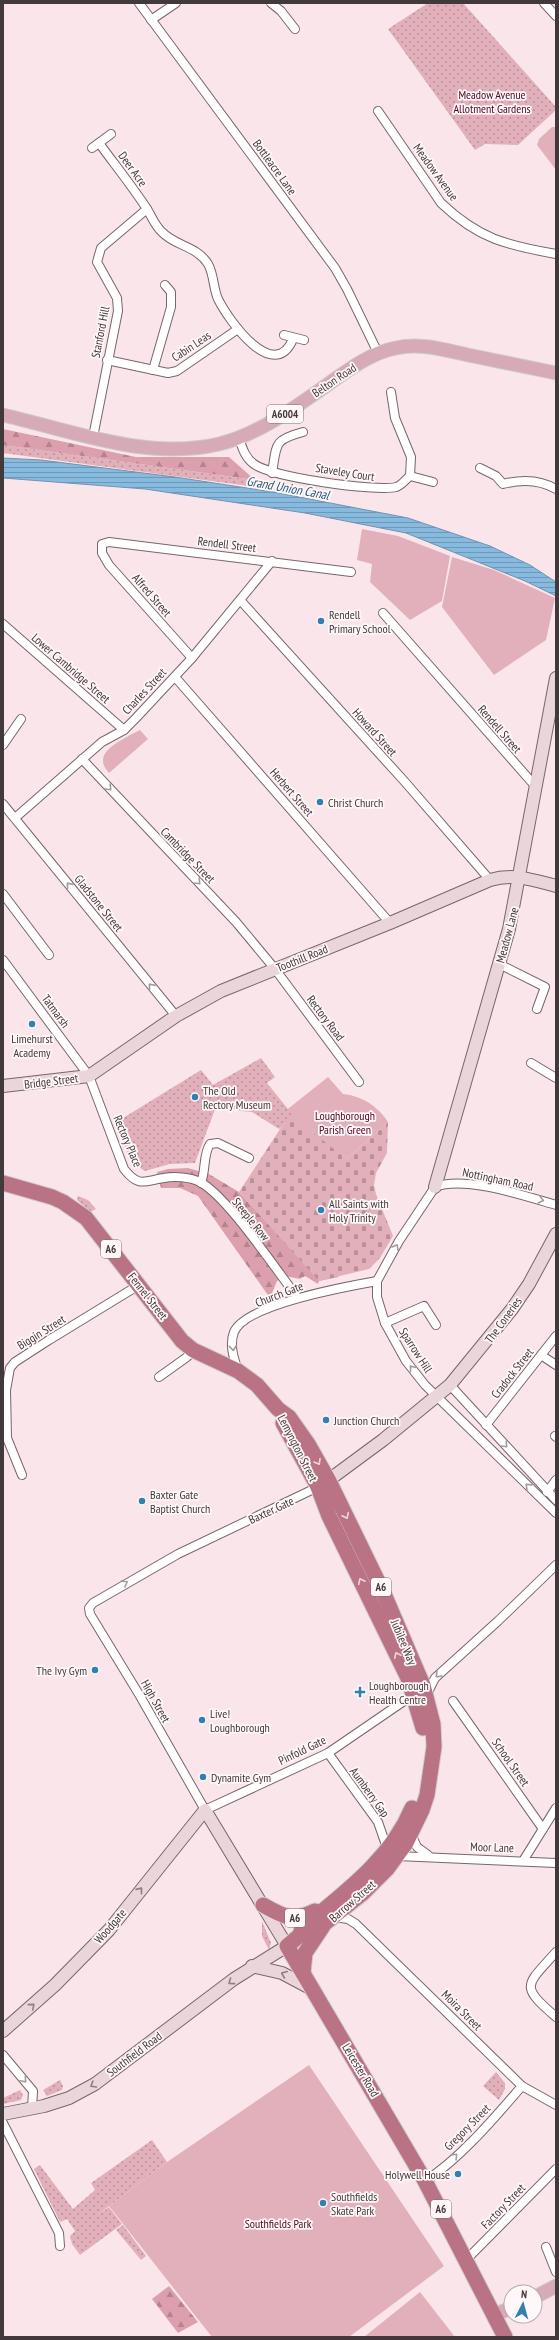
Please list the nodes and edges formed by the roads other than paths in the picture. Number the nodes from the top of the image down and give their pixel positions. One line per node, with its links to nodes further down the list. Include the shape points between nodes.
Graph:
1 (139, 3): 6 (street, Bottleacre Lane)
2 (176, 3): 6 (street)
3 (271, 3): 7 (street)
4 (544, 3): 5 (street)
5 (556, 16)
6 (151, 20): 19 (street, Bottleacre Lane, via 335,268)
7 (295, 29)
8 (378, 111): 13 (street, Meadow Avenue, via 441,203 457,217 483,234 509,245)
9 (111, 134): 10 (street)
10 (99, 143): 11 (street); 12 (street, Deer Acre)
11 (92, 148)
12 (147, 209): 15 (street, Deer Acre, via 167,238 199,254 209,265 218,299); 20 (street, Stanford Hill, via 101,248 97,262 117,298 118,311)
13 (556, 254)
14 (165, 285): 21 (street, via 171,292 171,307)
15 (238, 328): 17 (street, Deer Acre, via 263,353 271,356 288,349); 21 (street, Cabin Leas, via 177,371 168,373)
16 (284, 335): 17 (street)
17 (293, 338): 18 (street)
18 (304, 340)
19 (378, 353): 22 (main road, Belton Road / A6004, via 416,346); 27 (main road, Belton Road / A6004, via 352,367 278,418)
20 (107, 360): 21 (street, Cabin Leas); 26 (street, Stanford Hill)
21 (153, 370)
22 (556, 373)
23 (391, 392): 30 (street, via 395,418 411,458)
24 (3, 415): 26 (main road, Belton Road / A6004)
25 (303, 432): 29 (street, via 283,437 276,446)
26 (92, 437): 27 (main road, Belton Road / A6004, via 135,446 175,449 219,444)
27 (239, 438): 29 (street, Staveley Court, via 246,455 254,464)
28 (480, 468): 32 (street, via 496,476 503,484 518,480 538,481)
29 (272, 473): 30 (street, Staveley Court, via 376,489 397,487)
30 (410, 476): 31 (street)
31 (433, 482)
32 (556, 489)
33 (102, 544): 34 (street, Rendell Street, via 109,542); 39 (street, Alfred Street, via 102,553 109,565)
34 (272, 561): 35 (street, Rendell Street); 36 (street, Charles Street)
35 (351, 572)
36 (241, 601): 39 (street, Charles Street); 51 (street, Howard Street)
37 (383, 613): 47 (street, Rendell Street)
38 (3, 624): 44 (street, Lower Cambridge Street)
39 (192, 658): 40 (street, Charles Street)
40 (175, 677): 44 (street, Charles Street); 54 (street, Herbert Street)
41 (556, 678): 42 (main road, Meadow Lane)
42 (553, 713): 47 (main road, Meadow Lane)
43 (21, 719): 45 (street)
44 (124, 730): 46 (street, Charles Street, via 102,742)
45 (3, 745)
46 (82, 759): 49 (street, Charles Street); 58 (street, Cambridge Street, one-way to 58, via 236,922)
47 (536, 788): 50 (main road, Meadow Lane)
48 (3, 804): 49 (street, Gladstone Street)
49 (15, 818): 60 (street, Gladstone Street, one-way to 49)
50 (520, 876): 51 (main road, Toothill Road, via 503,876); 52 (main road, Toothill Road); 57 (main road, Meadow Lane)
51 (490, 880): 54 (main road, Toothill Road)
52 (556, 886)
53 (3, 894): 55 (street)
54 (390, 923): 58 (main road, Toothill Road)
55 (49, 955)
56 (3, 960): 62 (street, Tatmarsh)
57 (499, 964): 59 (street, via 545,987); 70 (main road, Meadow Lane)
58 (275, 969): 60 (main road, Toothill Road, via 221,991); 64 (street, Rectory Road)
59 (537, 1009)
60 (176, 1016): 62 (main road, Toothill Road)
61 (531, 1063): 63 (street)
62 (93, 1073): 65 (main road, Bridge Street); 67 (street, Rectory Place, via 124,1169 131,1178 142,1183)
63 (556, 1078)
64 (358, 1082)
65 (3, 1086)
66 (249, 1158): 68 (street, via 218,1143 210,1144)
67 (171, 1178): 68 (street, Steeple Row, via 186,1178)
68 (201, 1183): 75 (street, Steeple Row, via 230,1210)
69 (3, 1184): 74 (highway, Fennel Street / A6, via 52,1197 77,1211 86,1218)
70 (435, 1187): 71 (street, Nottingham Road, one-way to 71, via 450,1182 470,1184); 73 (street, one-way to 70, via 399,1241)
71 (556, 1204)
72 (556, 1234): 84 (main road, The Coneries, via 529,1284 512,1309)
73 (377, 1281): 75 (street, Church Gate, via 324,1290); 76 (street, Sparrow Hill, via 377,1297)
74 (139, 1285): 79 (highway, Fennel Street / A6, via 182,1341); 87 (street, Biggin Street, via 49,1340 10,1368 6,1390 7,1438)
75 (298, 1298): 82 (street, Church Gate, one-way to 82, via 258,1314 238,1327 232,1342)
76 (385, 1323): 77 (street, via 424,1306); 85 (street, Sparrow Hill, one-way to 76, via 425,1385 406,1360)
77 (436, 1325)
78 (556, 1336): 80 (street, Cradock Street)
79 (193, 1350): 82 (highway, Lemyngton Street / A6); 83 (street)
80 (541, 1355): 81 (street); 86 (street, Cradock Street)
81 (556, 1365)
82 (238, 1371): 89 (highway, Lemyngton Street / A6, via 257,1384 278,1409 282,1421)
83 (159, 1377)
84 (450, 1385): 85 (main road, The Coneries); 86 (street)
85 (438, 1396): 89 (main road, Baxter Gate); 92 (street, Sparrow Hill, one-way to 85)
86 (486, 1425): 90 (street, one-way to 90)
87 (22, 1475)
88 (556, 1480): 90 (street)
89 (323, 1484): 94 (street, Baxter Gate, one-way to 89, via 178,1554); 95 (highway, Jubilee Way / A6, one-way to 95, via 384,1594); 105 (highway, Jubilee Way / A6, one-way to 89, via 407,1819 417,1792 422,1768 424,1730 408,1678 328,1516)
90 (547, 1492): 91 (street)
91 (556, 1500)
92 (556, 1513)
93 (555, 1565): 95 (street, one-way to 95, via 435,1678)
94 (92, 1604): 102 (street, High Street, via 89,1608 90,1614)
95 (426, 1696): 104 (highway, Jubilee Way / A6, via 434,1747 431,1776 422,1810)
96 (404, 1701): 100 (street, Pinfold Gate)
97 (453, 1701): 98 (street, School Street)
98 (460, 1710): 99 (street); 103 (street, School Street)
99 (452, 1715)
100 (328, 1753): 102 (street, Pinfold Gate); 105 (street, Aumberry Gap, via 378,1822)
101 (556, 1808): 103 (street)
102 (205, 1810): 110 (main road, Leicester Road); 119 (main road, Woodgate, one-way to 102, via 55,1985 108,1930)
103 (543, 1829): 107 (street)
104 (411, 1834): 105 (highway, Jubilee Way / A6); 106 (street, via 417,1847)
105 (389, 1847): 106 (street, Moor Lane); 109 (highway, Barrow Street / A6, via 386,1869); 111 (highway, Barrow Street / A6)
106 (428, 1856): 107 (street, Moor Lane)
107 (523, 1861): 108 (street, Moor Lane)
108 (556, 1863)
109 (352, 1902): 111 (highway, Barrow Street / A6); 112 (street)
110 (262, 1905): 111 (highway, A6, via 282,1915 300,1918); 113 (main road, Leicester Road)
111 (328, 1916): 112 (street, Moira Street, via 348,1919); 113 (highway, Barrow Street / A6); 116 (highway, A6, via 305,1953)
112 (356, 1924): 121 (street, Moira Street)
113 (287, 1946): 115 (main road, Southfield Road); 116 (highway, Leicester Road / A6)
114 (556, 1952): 118 (street, via 532,1981 531,1993)
115 (252, 1966): 117 (main road, one-way to 115, via 282,1972); 123 (main road, Southfield Road, one-way to 123, via 95,2084 69,2098)
116 (303, 1973): 117 (highway, Leicester Road / A6)
117 (313, 1990): 127 (highway, Leicester Road / A6)
118 (556, 2017)
119 (3, 2031)
120 (3, 2055): 123 (street, one-way to 123, via 33,2091)
121 (522, 2086): 122 (street, Moira Street); 127 (street, Gregory Street, one-way to 121, via 441,2170 493,2119)
122 (556, 2106)
123 (32, 2109): 124 (main road, Southfield Road)
124 (3, 2114)
125 (3, 2124): 128 (street, via 59,2233)
126 (556, 2169): 130 (street, Factory Street)
127 (425, 2180): 130 (highway, Leicester Road / A6)
128 (60, 2246)
129 (546, 2247): 131 (street)
130 (467, 2259): 135 (highway, Leicester Road / A6)
131 (556, 2272)
132 (556, 2286): 133 (main road)
133 (543, 2293)
134 (503, 2311): 135 (main road)
135 (494, 2315): 136 (highway, Leicester Road / A6)
136 (505, 2337)

